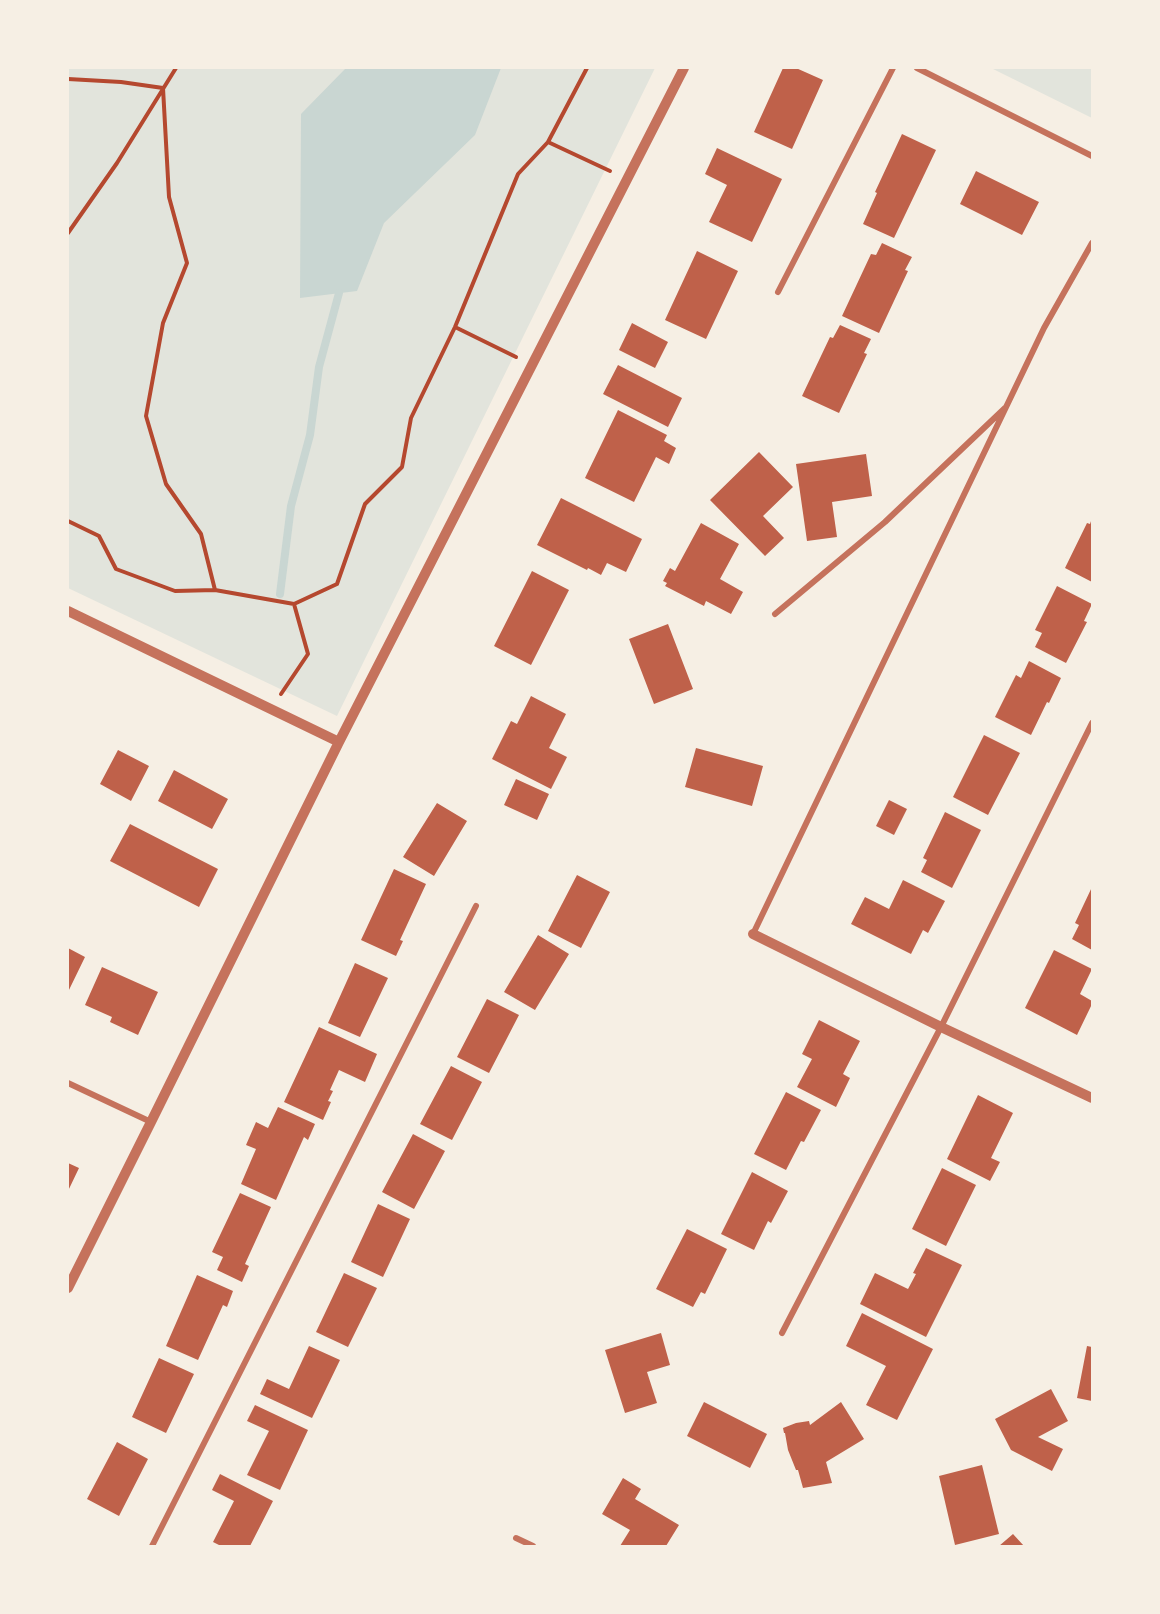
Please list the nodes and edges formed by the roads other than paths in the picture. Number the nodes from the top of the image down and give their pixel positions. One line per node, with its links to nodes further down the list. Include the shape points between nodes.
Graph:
1 (684, 68): 11 (street)
2 (893, 68): 6 (street)
3 (916, 68): 4 (street)
4 (1092, 156)
5 (1092, 243): 7 (street, via 1044,328)
6 (778, 292)
7 (1009, 404): 9 (street, via 885,522); 13 (street)
8 (68, 611): 11 (street)
9 (775, 614)
10 (1092, 723): 14 (street)
11 (339, 742): 17 (street)
12 (476, 906): 21 (street)
13 (753, 934): 14 (street)
14 (940, 1027): 16 (street); 19 (street)
15 (68, 1083): 17 (street)
16 (1092, 1098)
17 (151, 1122): 18 (street)
18 (68, 1288)
19 (782, 1333)
20 (516, 1538): 22 (street)
21 (152, 1546)
22 (533, 1546)

